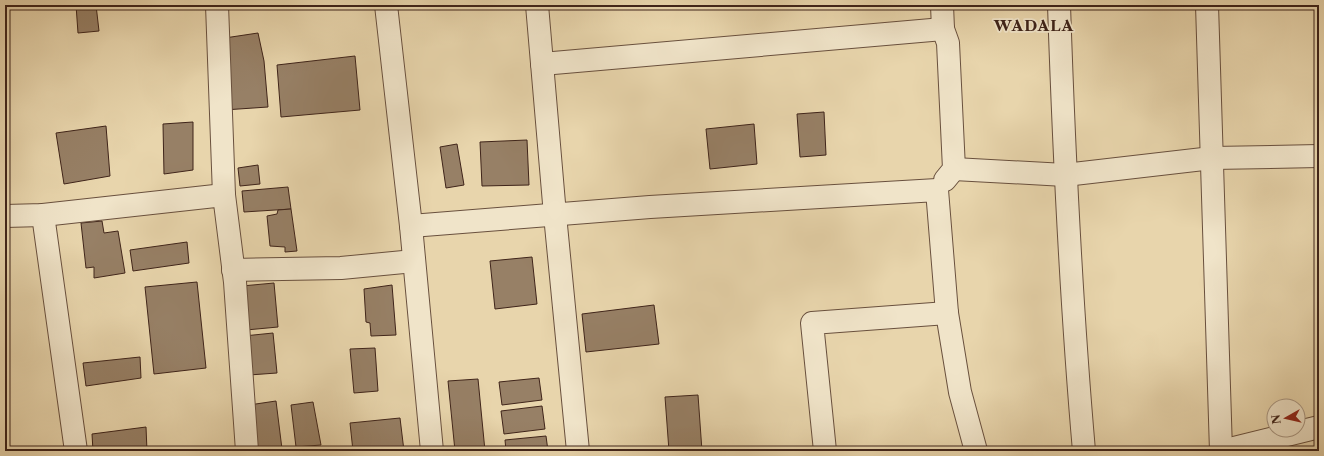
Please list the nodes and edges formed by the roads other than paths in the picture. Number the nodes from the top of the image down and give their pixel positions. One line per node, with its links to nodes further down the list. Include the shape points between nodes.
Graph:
1 (217, 5): 14 (street)
2 (386, 5): 18 (street)
3 (537, 5): 8 (street)
4 (942, 5): 7 (street)
5 (1059, 5): 12 (street)
6 (1207, 5): 10 (street)
7 (943, 29): 8 (street); 11 (street, via 948,44)
8 (542, 64): 16 (street)
9 (1319, 156): 10 (street)
10 (1212, 158): 12 (street); 30 (street)
11 (954, 169): 12 (street); 13 (street)
12 (1065, 175): 29 (street)
13 (937, 190): 16 (street); 21 (street)
14 (224, 194): 15 (street); 20 (street)
15 (43, 215): 17 (street); 23 (street)
16 (555, 215): 18 (street); 26 (street)
17 (5, 216)
18 (411, 226): 19 (street)
19 (414, 261): 20 (street, via 342,268); 25 (street)
20 (233, 270): 24 (street)
21 (947, 313): 27 (street, via 812,323); 28 (street, via 960,392)
22 (1319, 427): 30 (street)
23 (76, 451)
24 (247, 451)
25 (432, 451)
26 (578, 451)
27 (825, 451)
28 (976, 451)
29 (1084, 451)
30 (1222, 451)

